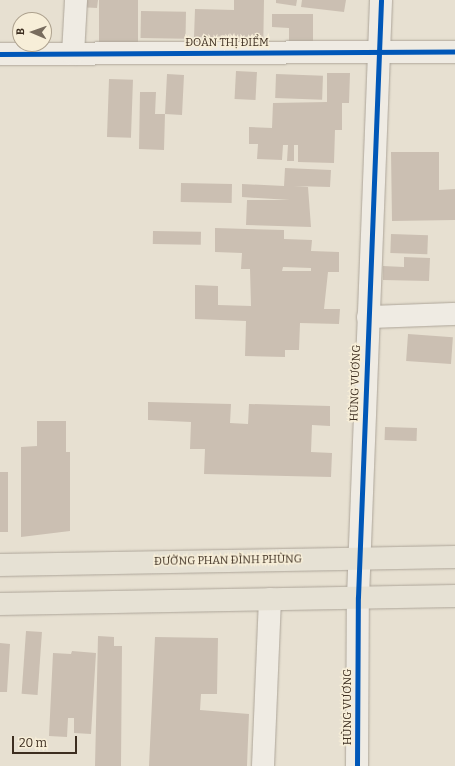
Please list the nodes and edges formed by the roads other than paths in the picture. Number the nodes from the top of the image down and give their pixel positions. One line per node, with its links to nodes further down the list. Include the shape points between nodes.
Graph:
1 (76, 0): 6 (street)
2 (380, 0): 4 (street, HÙNG VƯƠNG)
3 (455, 52): 4 (street, ĐOÀN THỊ ĐIỂM)
4 (378, 53): 6 (street, ĐOÀN THỊ ĐIỂM); 8 (street, HÙNG VƯƠNG)
5 (0, 54): 6 (street, ĐOÀN THỊ ĐIỂM)
6 (73, 54)
7 (455, 314): 8 (street)
8 (368, 317): 10 (street, HÙNG VƯƠNG)
9 (455, 557): 10 (main road, ĐƯỜNG PHAN ĐÌNH PHÙNG)
10 (359, 559): 11 (main road, ĐƯỜNG PHAN ĐÌNH PHÙNG); 13 (street, HÙNG VƯƠNG)
11 (0, 565)
12 (455, 596): 13 (main road)
13 (358, 597): 14 (main road); 17 (street, HÙNG VƯƠNG)
14 (270, 599): 15 (main road); 16 (street)
15 (0, 604)
16 (264, 766)
17 (357, 766)

